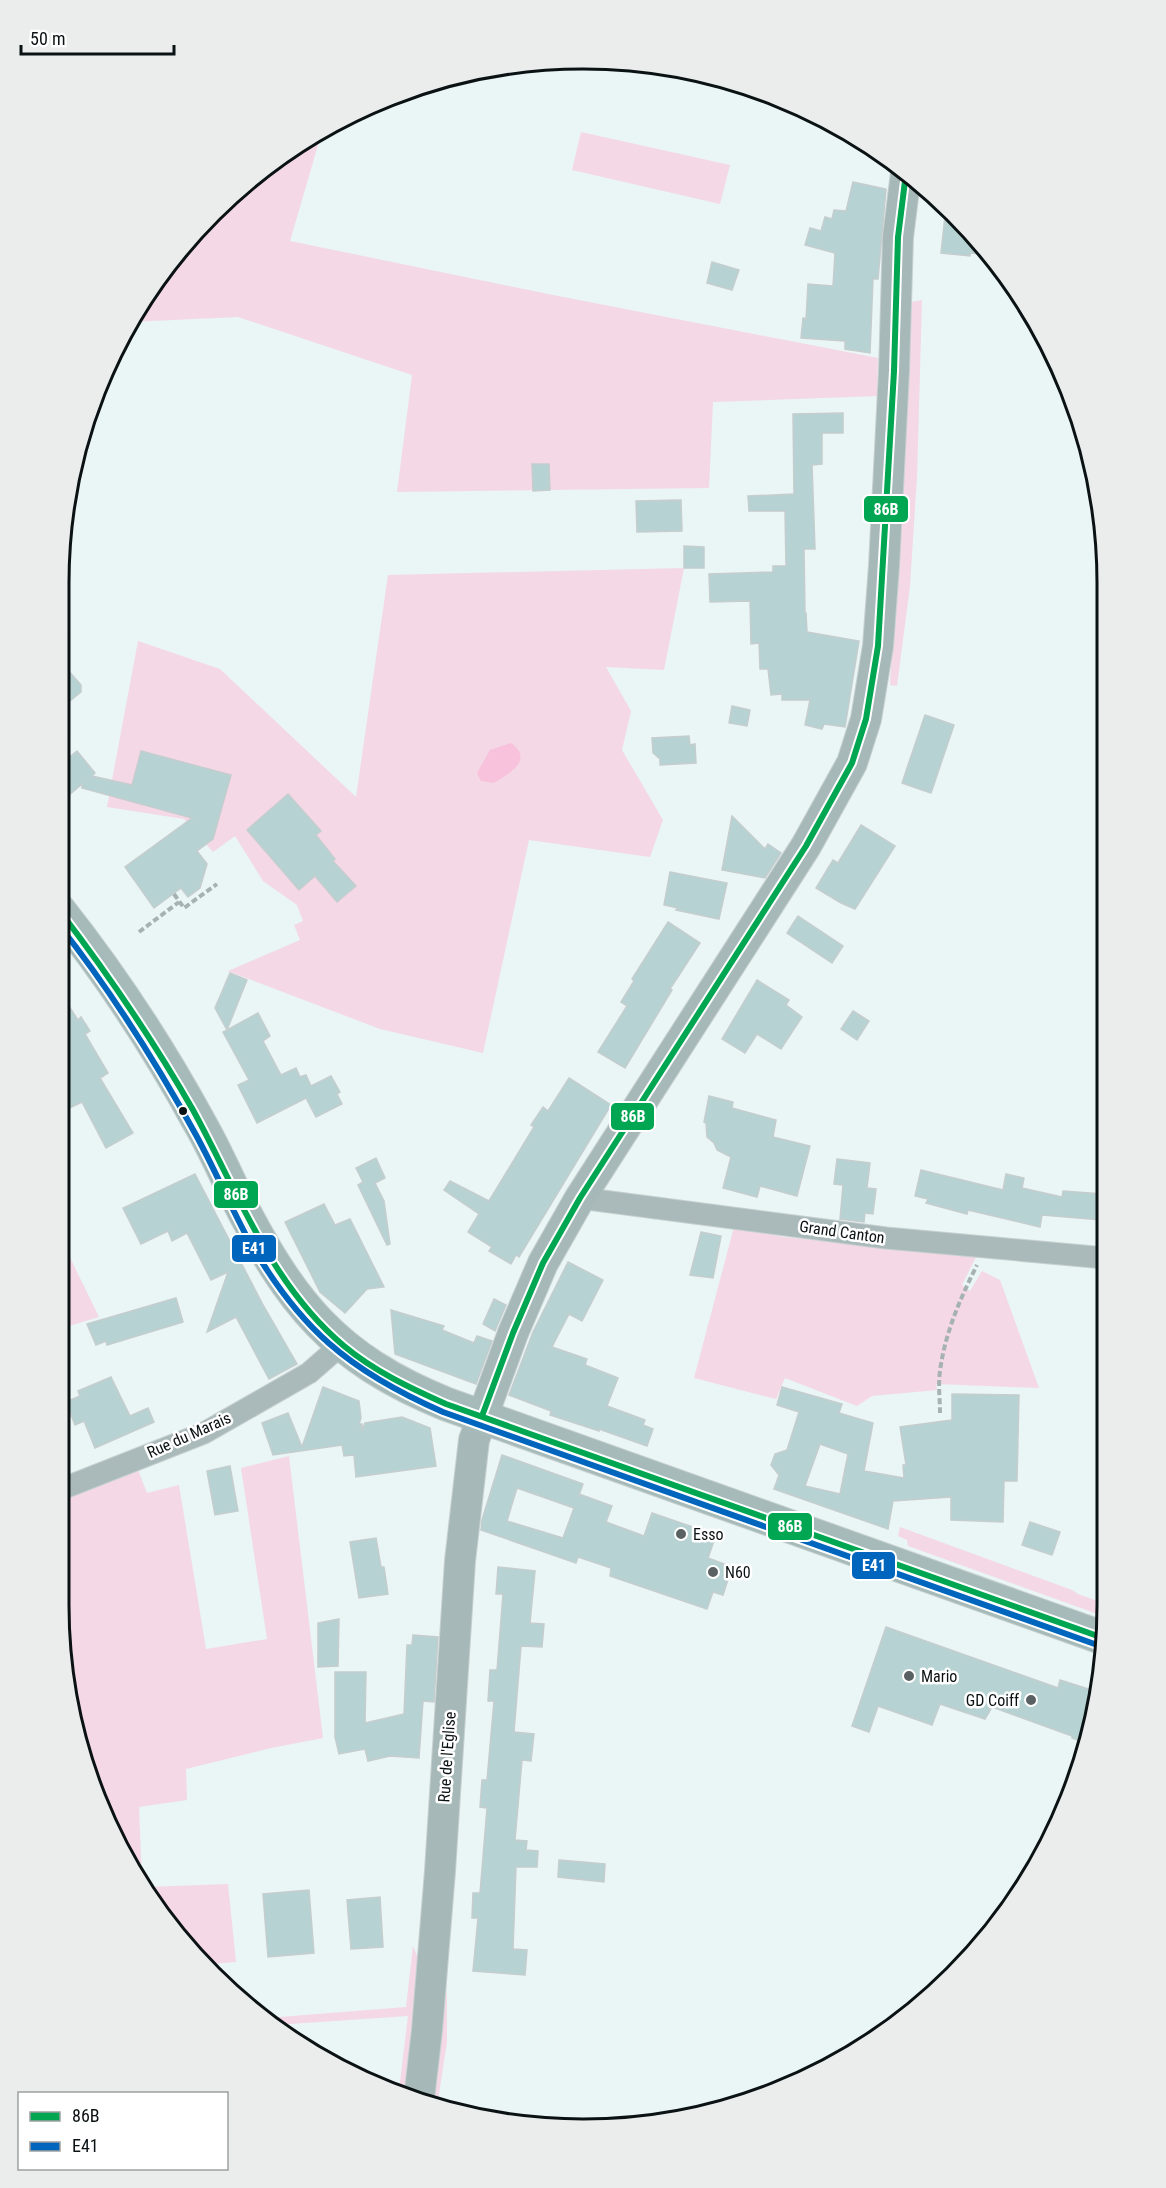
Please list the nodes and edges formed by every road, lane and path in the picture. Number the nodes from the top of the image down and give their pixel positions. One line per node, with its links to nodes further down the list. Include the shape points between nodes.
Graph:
1 (905, 182): 7 (street, Rue de l'Eglise, via 898,237 879,634 866,718 852,763 806,846)
2 (217, 884): 4 (path, via 184,908)
3 (174, 894): 4 (path)
4 (179, 902): 6 (path)
5 (69, 923): 10 (main road, via 171,1071 269,1257 305,1308)
6 (139, 932)
7 (580, 1198): 8 (street, Grand Canton); 12 (street, Rue de l'Eglise, via 543,1263)
8 (986, 1249): 9 (street, Grand Canton); 11 (path, via 950,1328 940,1373)
9 (1097, 1257)
10 (341, 1345): 12 (main road, via 396,1382); 13 (street, Rue du Marais, via 309,1373 204,1433)
11 (940, 1413)
12 (482, 1416): 14 (main road); 15 (street, Rue de l'Eglise, via 474,1440 464,1514 440,1871)
13 (69, 1486)
14 (1096, 1636)
15 (420, 2092)

